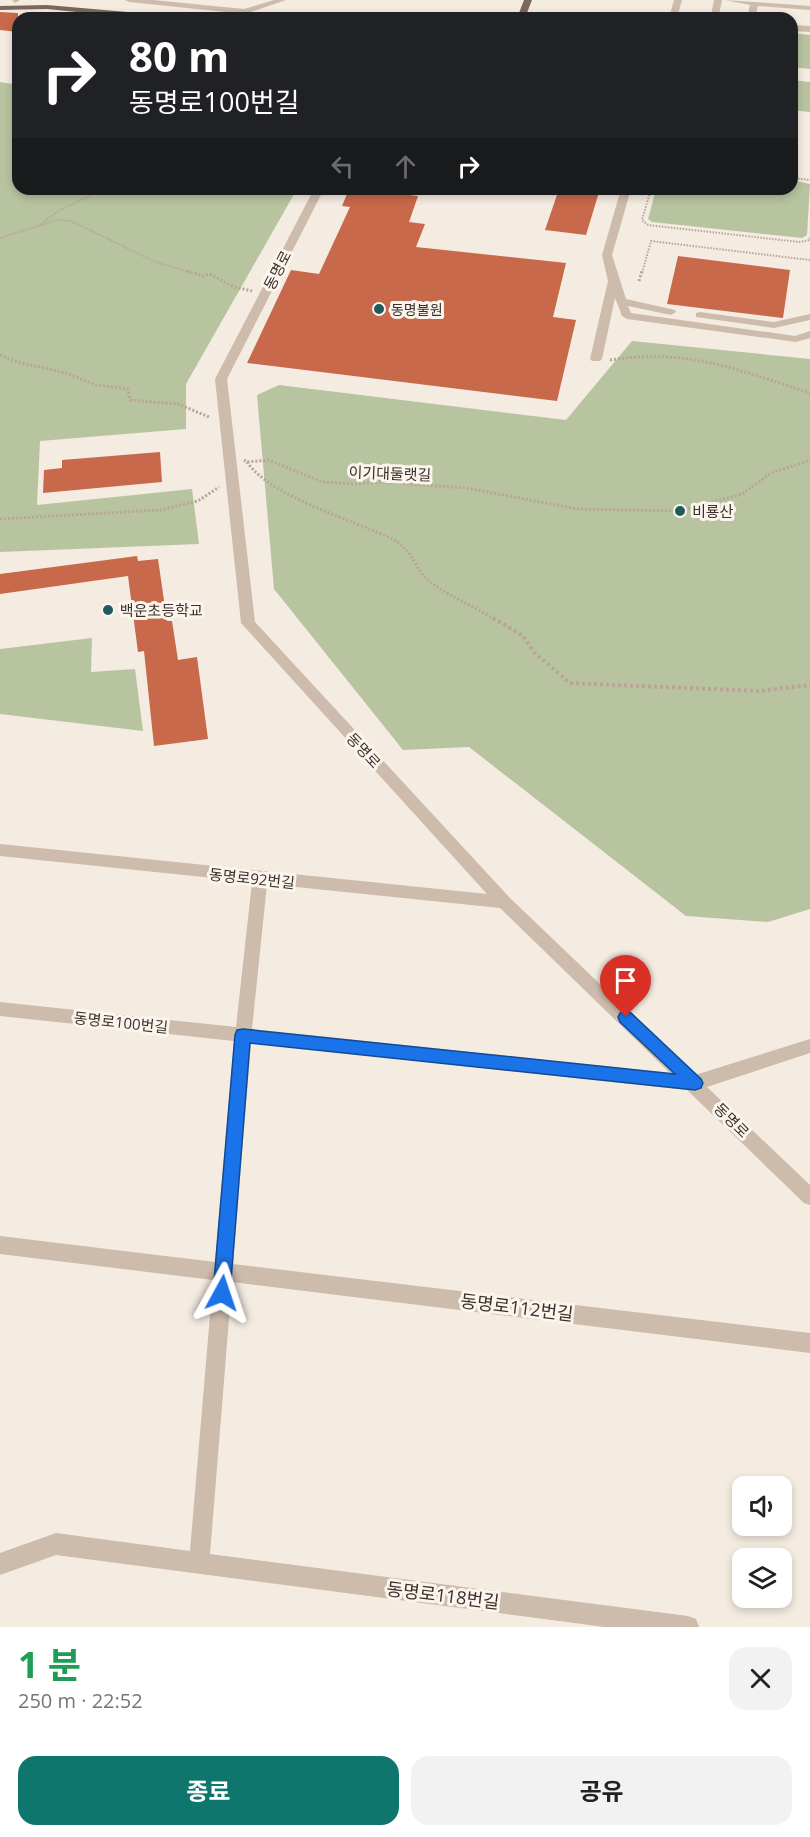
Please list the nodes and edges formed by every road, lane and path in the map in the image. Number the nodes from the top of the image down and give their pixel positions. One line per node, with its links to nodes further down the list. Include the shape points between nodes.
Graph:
1 (130, 0): 2 (street, via 245,12); 12 (street)
2 (282, 0)
3 (729, 0): 6 (street)
4 (0, 1): 5 (main road)
5 (16, 1): 8 (main road)
6 (755, 3): 7 (street); 13 (street)
7 (791, 6): 10 (street); 14 (street)
8 (47, 7): 9 (main road); 11 (main road)
9 (0, 8)
10 (810, 8)
11 (97, 12)
12 (119, 12)
13 (753, 12)
14 (790, 12)
15 (91, 195): 19 (path)
16 (316, 195): 25 (street, 동명로)
17 (624, 195): 23 (street, via 608,255)
18 (649, 195): 20 (path, via 642,220 648,225 799,242)
19 (38, 226): 21 (path); 25 (path, via 57,220 71,221 156,262 203,276 210,274 234,287)
20 (810, 237)
21 (0, 238)
22 (810, 260): 24 (path, via 651,241)
23 (613, 281): 26 (street); 30 (street)
24 (639, 281)
25 (265, 294): 32 (street, 동명로, via 221,379)
26 (622, 302): 27 (street, via 774,325); 28 (street, via 627,316 796,339)
27 (810, 317)
28 (810, 334)
29 (0, 355): 32 (path, via 96,385 128,389 130,400 178,404 208,416)
30 (596, 359): 31 (path, via 602,362 649,354 682,356 722,363)
31 (810, 393)
32 (229, 447): 34 (path); 35 (street, 동명로)
33 (810, 460): 34 (path, 이기대둘랫길, via 771,473 742,494 680,511 578,509 466,488 323,482 268,460)
34 (247, 462): 37 (path, via 256,475 321,510 407,548 427,579 522,635 535,653 570,682 759,691)
35 (232, 479): 36 (path, via 198,501 160,510); 40 (street, 동명로, via 248,623)
36 (0, 519)
37 (810, 685)
38 (0, 850): 39 (street, 동명로92번길)
39 (260, 879): 40 (street, 동명로92번길); 42 (street)
40 (504, 902): 44 (street, 동명로)
41 (0, 1009): 42 (street, 동명로100번길)
42 (243, 1035): 44 (street, 동명로100번길); 47 (street)
43 (810, 1046): 44 (street)
44 (695, 1083): 45 (street, 동명로)
45 (810, 1197)
46 (0, 1245): 47 (street, 동명로112번길)
47 (224, 1271): 48 (street, 동명로112번길); 50 (street)
48 (810, 1343)
49 (0, 1564): 50 (street, 동명로118번길, via 56,1544)
50 (199, 1564): 51 (street, 동명로118번길)
51 (688, 1627)

